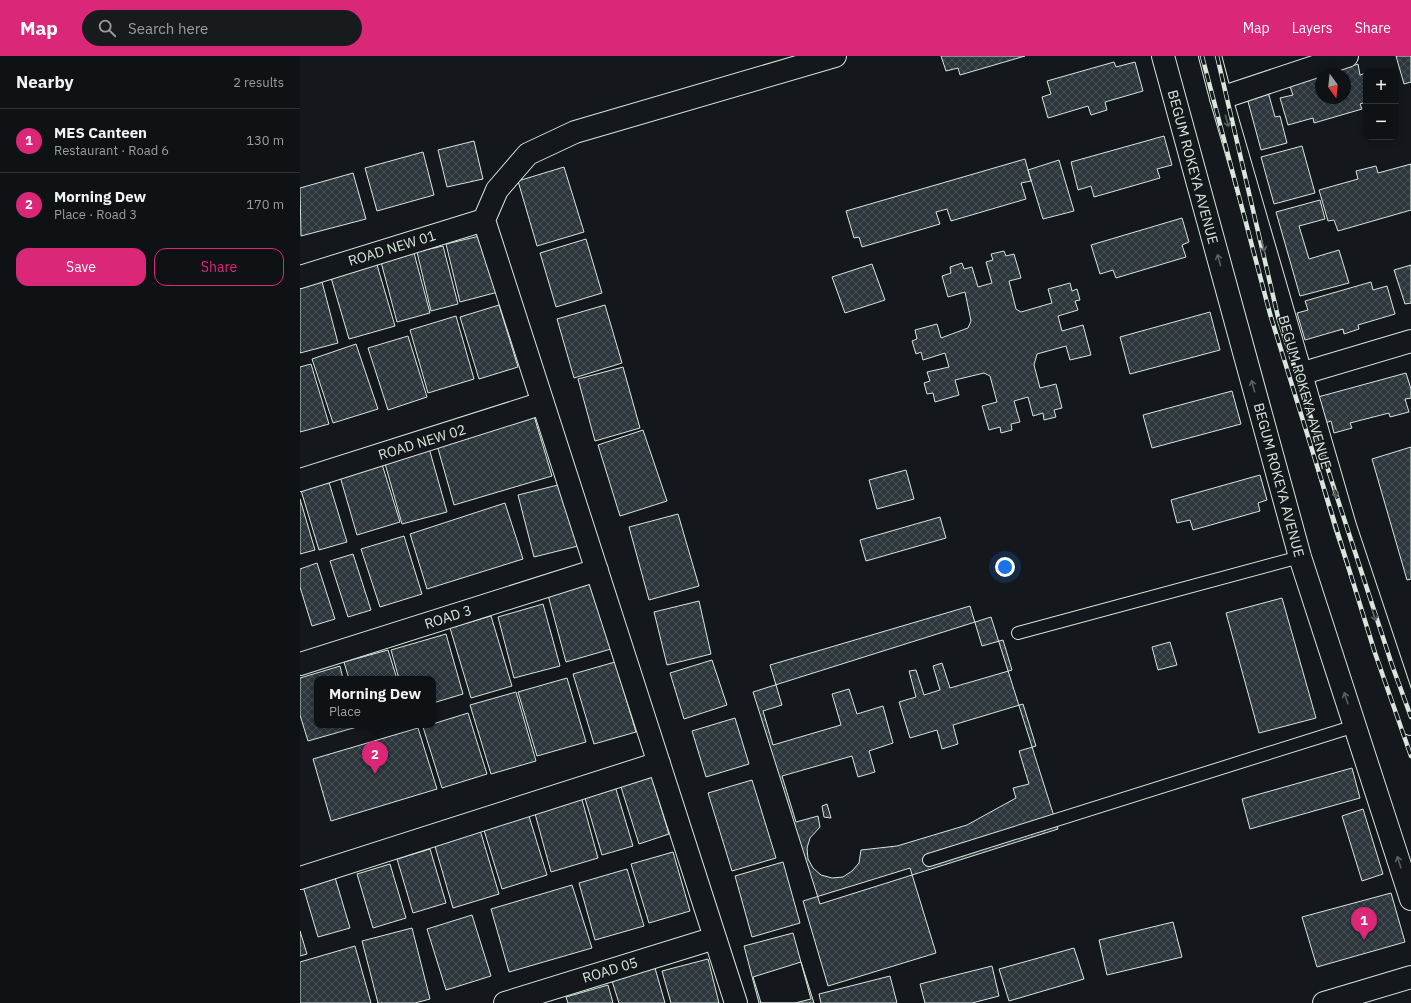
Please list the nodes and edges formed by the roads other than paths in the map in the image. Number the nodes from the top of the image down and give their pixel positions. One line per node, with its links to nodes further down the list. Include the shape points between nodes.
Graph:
1 (835, 56): 6 (street, via 575,132 528,154 498,190)
2 (1163, 56): 12 (street, BEGUM ROKEYA AVENUE, one-way to 2)
3 (1210, 56): 5 (street, BEGUM ROKEYA AVENUE)
4 (1347, 56): 5 (street)
5 (1221, 98): 9 (street, BEGUM ROKEYA AVENUE, one-way to 9)
6 (484, 220): 7 (street, ROAD NEW 01); 10 (street)
7 (300, 277)
8 (1411, 341): 9 (street)
9 (1300, 374): 16 (street, BEGUM ROKEYA AVENUE, one-way to 16, via 1345,526)
10 (543, 404): 11 (street, ROAD NEW 02); 13 (street)
11 (300, 480)
12 (1300, 557): 14 (lane); 17 (street, BEGUM ROKEYA AVENUE, one-way to 12)
13 (597, 570): 15 (street, ROAD 3); 18 (street)
14 (1018, 633)
15 (300, 664)
16 (1411, 724)
17 (1355, 726): 19 (lane); 21 (street, BEGUM ROKEYA AVENUE, one-way to 17)
18 (659, 763): 20 (street); 22 (street)
19 (929, 860)
20 (300, 878)
21 (1411, 899)
22 (715, 938): 24 (street, ROAD 05); 25 (street)
23 (1411, 977): 26 (street)
24 (506, 1003)
25 (736, 1003)
26 (1324, 1003)

